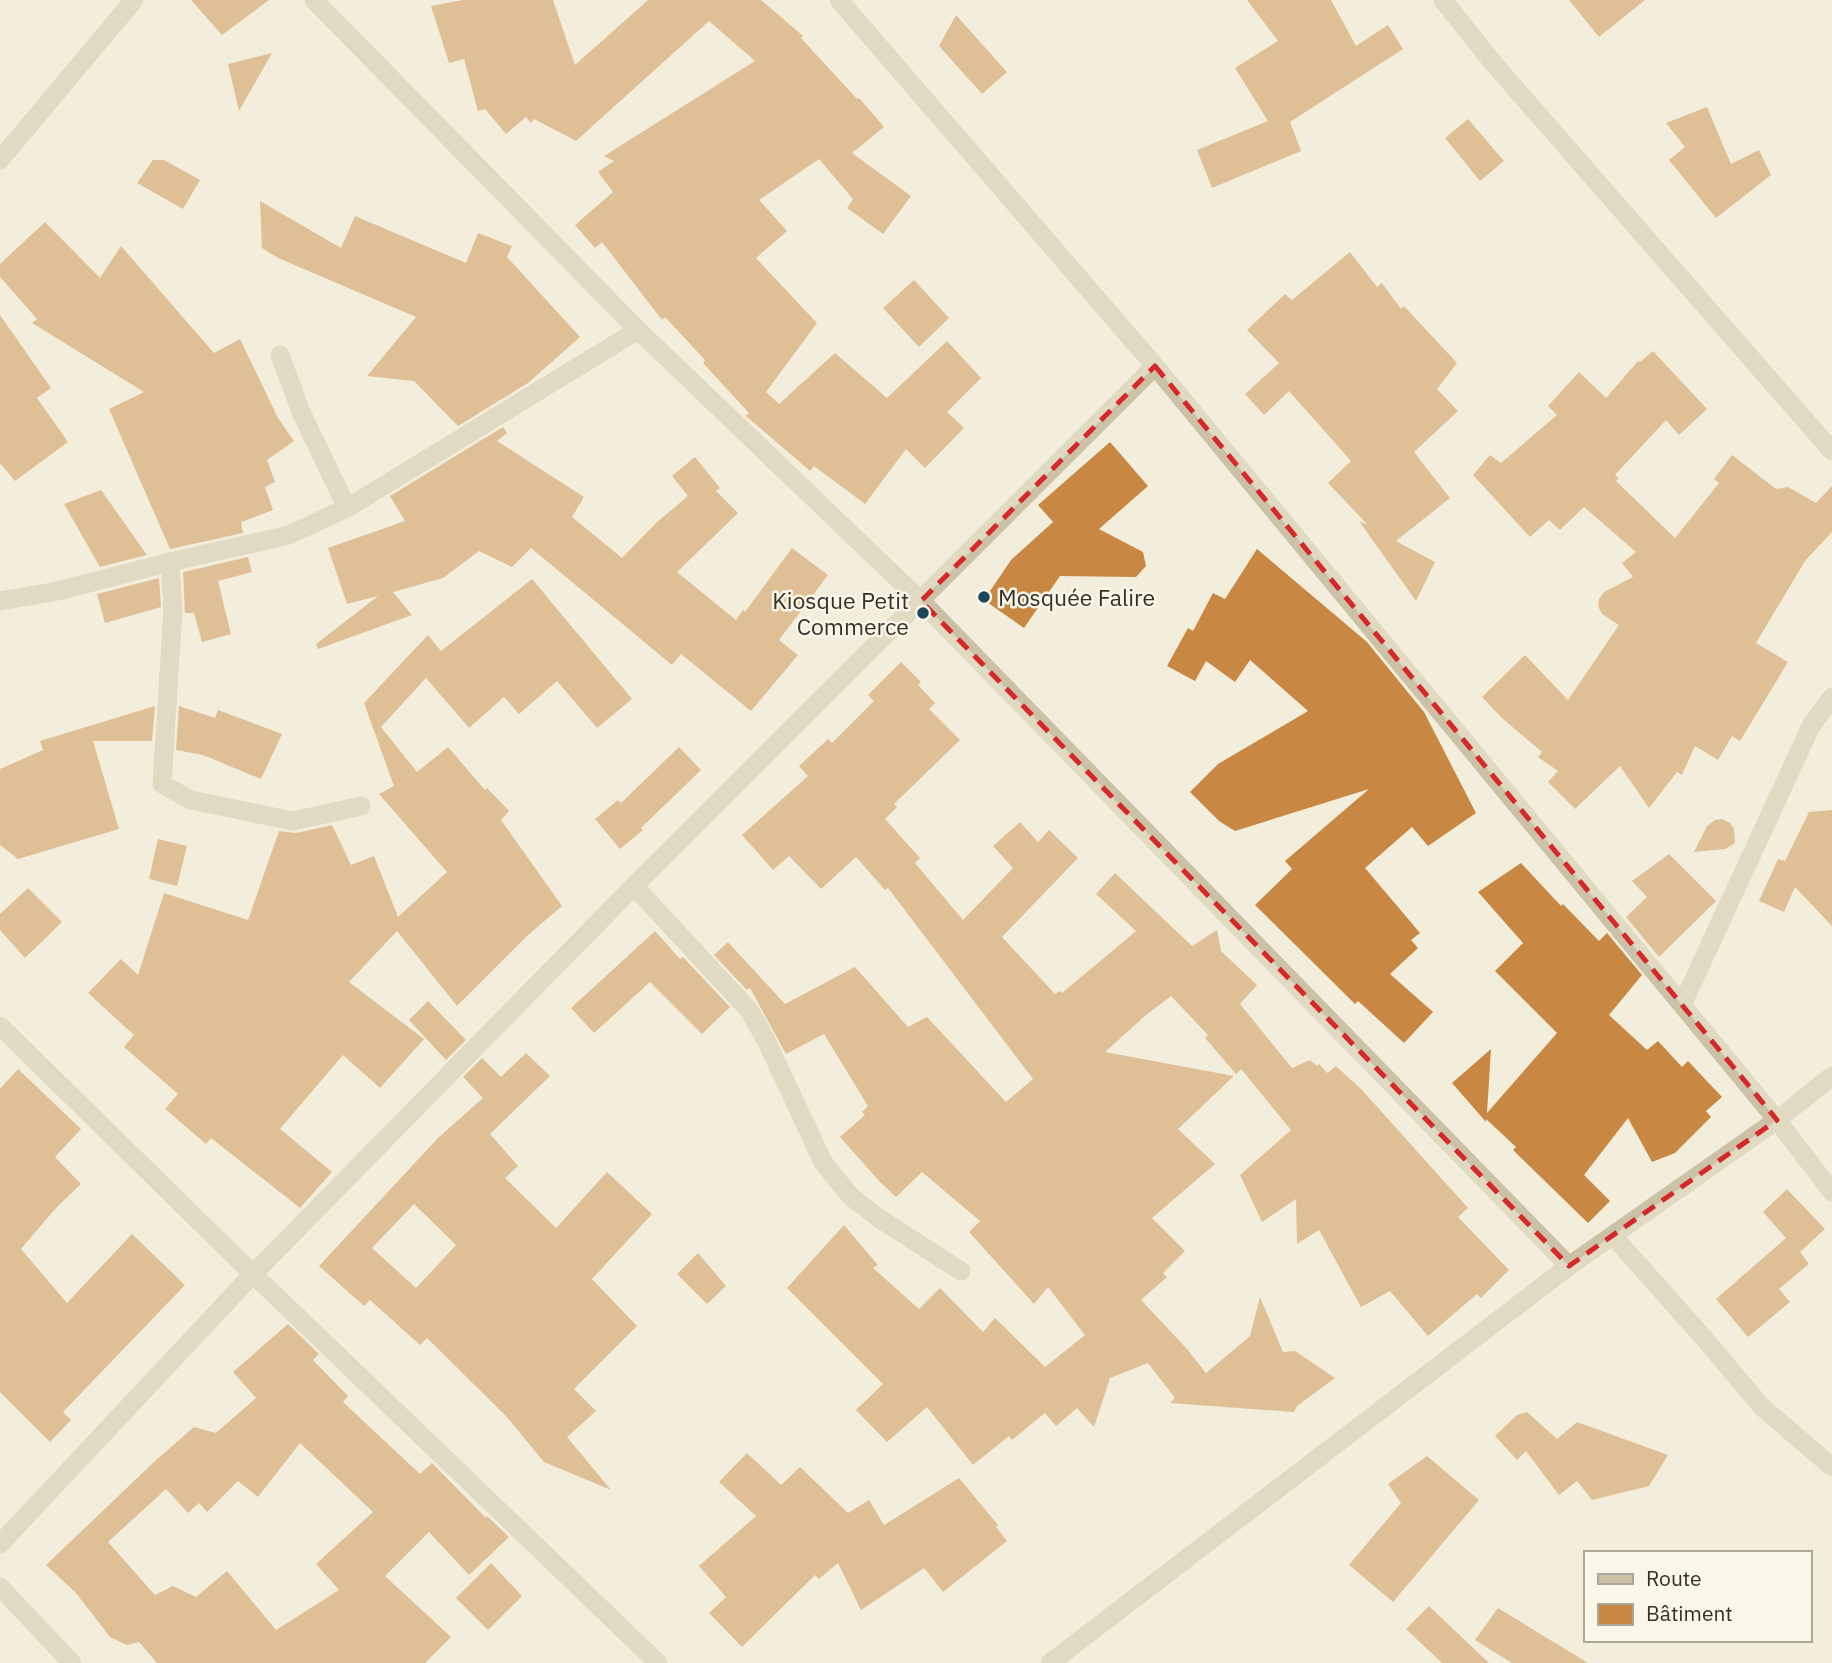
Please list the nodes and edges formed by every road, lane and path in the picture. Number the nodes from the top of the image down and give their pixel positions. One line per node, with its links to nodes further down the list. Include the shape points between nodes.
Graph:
1 (134, 0): 5 (street)
2 (839, 0): 8 (street)
3 (1443, 0): 9 (street)
4 (322, 1): 6 (street)
5 (0, 160)
6 (638, 330): 10 (street); 13 (street)
7 (280, 355): 10 (street, via 301,412)
8 (1154, 366): 13 (street); 17 (street)
9 (1832, 451)
10 (347, 508): 11 (street, via 289,535)
11 (170, 562): 12 (street); 15 (street, via 173,610 162,784 191,800 293,821)
12 (0, 601)
13 (921, 601): 16 (street); 23 (street)
14 (1832, 697): 17 (street, via 1811,726)
15 (360, 806)
16 (634, 886): 24 (street, via 749,1010 823,1162 850,1196); 25 (street)
17 (1682, 1005): 20 (street)
18 (0, 1026): 25 (street)
19 (1832, 1076): 20 (street)
20 (1777, 1120): 21 (street); 22 (street)
21 (1832, 1192)
22 (1613, 1236): 23 (street); 26 (street, via 1762,1407)
23 (1569, 1266): 31 (street)
24 (961, 1271)
25 (253, 1274): 27 (street); 30 (street)
26 (1832, 1467)
27 (0, 1544)
28 (0, 1587): 29 (street)
29 (72, 1663)
30 (658, 1663)
31 (1050, 1663)

